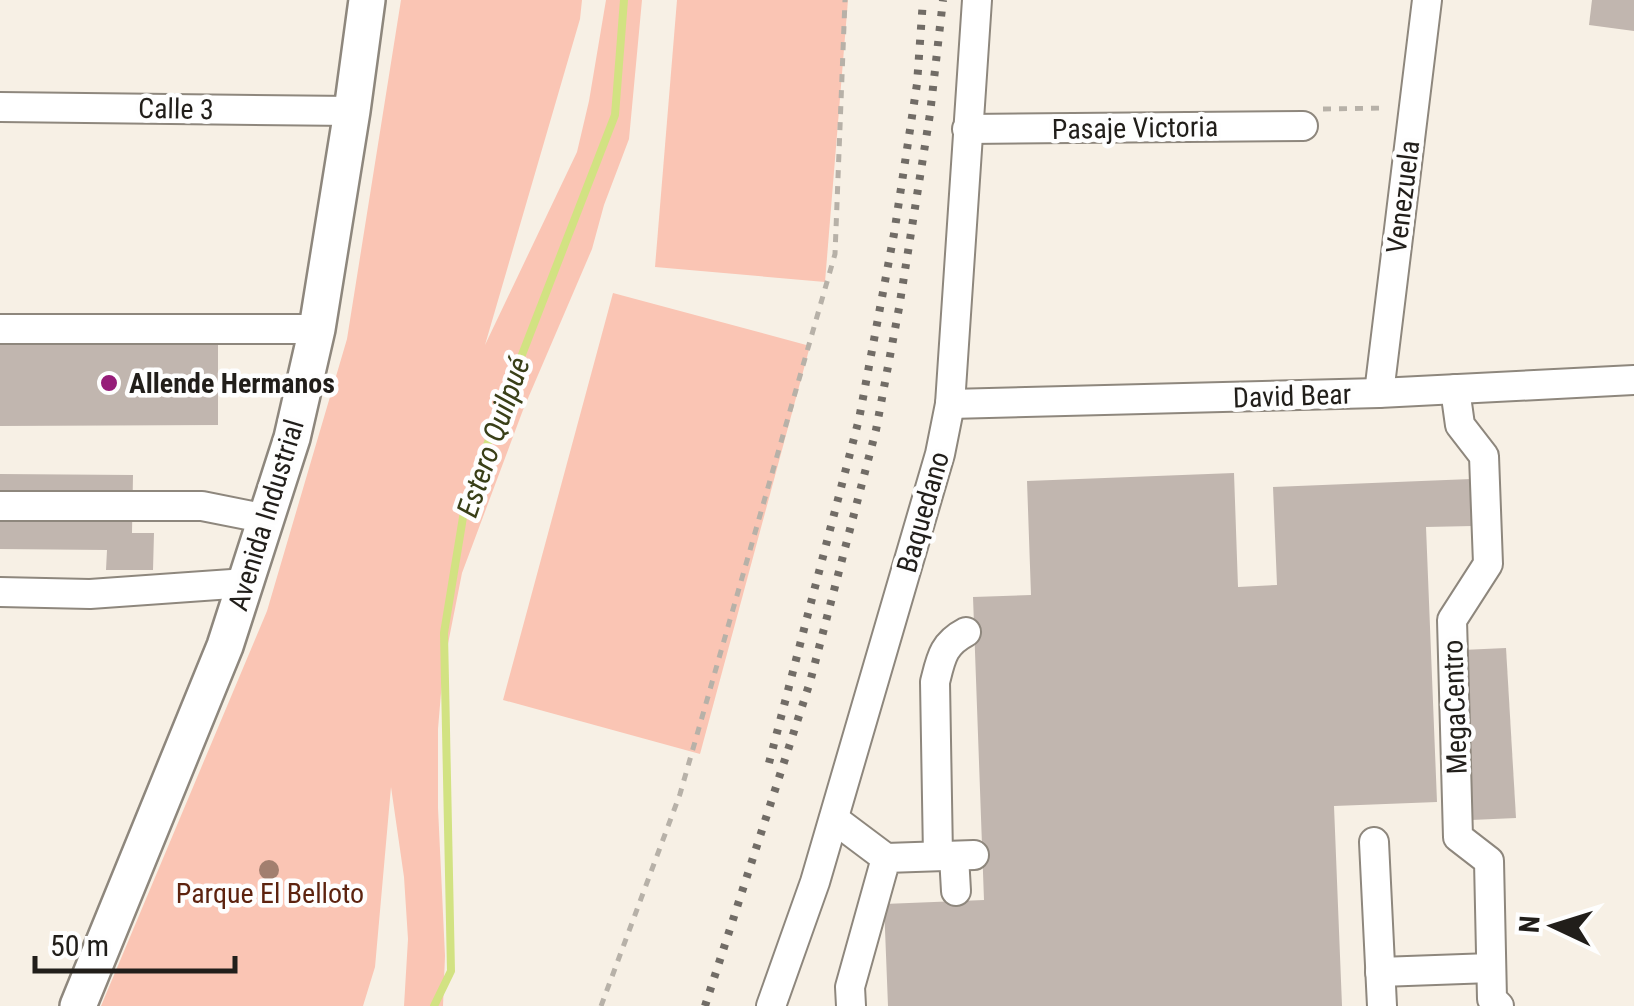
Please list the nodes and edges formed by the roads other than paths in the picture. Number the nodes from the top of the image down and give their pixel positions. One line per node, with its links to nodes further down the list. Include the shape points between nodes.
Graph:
1 (367, 0): 5 (main road, Avenida Industrial)
2 (977, 0): 7 (street, Baquedano)
3 (1428, 0): 12 (street, Venezuela)
4 (0, 107): 5 (street, Calle 3)
5 (352, 111): 9 (main road, Avenida Industrial)
6 (1303, 126): 7 (street, Pasaje Victoria)
7 (967, 130): 13 (street, Baquedano)
8 (0, 329): 9 (street)
9 (317, 330): 15 (main road, Avenida Industrial)
10 (1634, 380): 11 (street, David Bear)
11 (1454, 389): 12 (street, David Bear); 24 (street, MegaCentro, via 1460,426 1484,456 1488,564 1452,620 1458,837 1490,861)
12 (1379, 393): 13 (street, David Bear)
13 (950, 404): 19 (street, Baquedano)
14 (0, 506): 15 (street, via 202,506)
15 (267, 519): 16 (main road, Avenida Industrial)
16 (246, 583): 17 (street, via 90,594); 26 (main road, Avenida Industrial)
17 (0, 592)
18 (966, 632): 21 (street, via 952,640 935,682)
19 (834, 819): 22 (street); 27 (street, Baquedano)
20 (1374, 842): 25 (street)
21 (956, 856): 22 (street); 23 (street)
22 (886, 858): 28 (street, via 850,987)
23 (956, 892)
24 (1491, 968): 25 (street); 30 (street, MegaCentro, via 1492,999)
25 (1380, 972): 29 (street)
26 (78, 1006)
27 (771, 1006)
28 (851, 1006)
29 (1382, 1006)
30 (1500, 1006)

